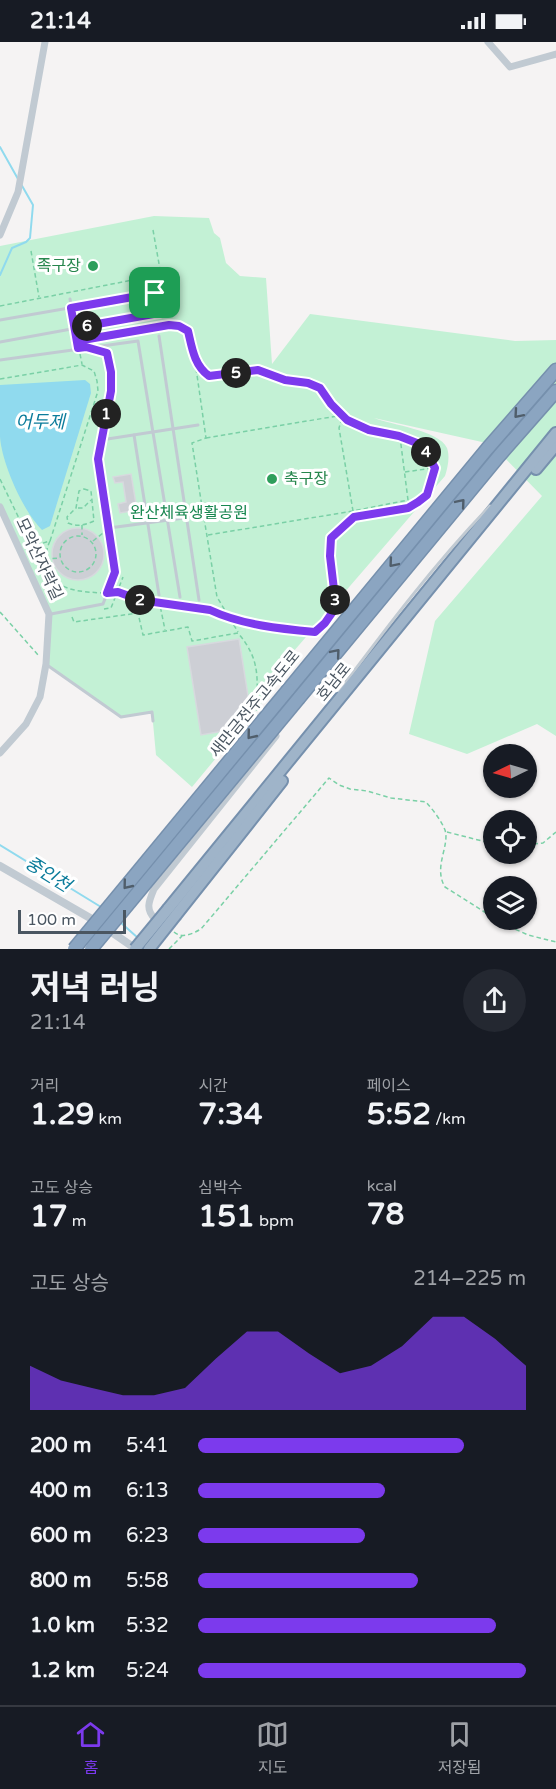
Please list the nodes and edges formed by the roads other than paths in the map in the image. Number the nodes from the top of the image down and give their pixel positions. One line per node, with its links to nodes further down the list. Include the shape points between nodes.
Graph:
1 (45, 42): 4 (street, via 18,192)
2 (488, 42): 3 (street, via 510,67)
3 (556, 54)
4 (0, 235)
5 (70, 299): 6 (lane)
6 (71, 308): 7 (lane); 8 (lane); 8 (lane, via 155,293 159,313)
7 (0, 320)
8 (75, 328): 10 (lane); 12 (lane)
9 (159, 336): 17 (lane)
10 (0, 342)
11 (86, 347): 12 (lane); 18 (lane, via 138,341); 21 (lane, via 107,353 111,372)
12 (78, 348): 13 (lane)
13 (0, 360)
14 (556, 370): 40 (highway, 새만금전주고속도로, one-way to 40, bridge)
15 (556, 391): 41 (highway, 새만금전주고속도로, one-way to 15, bridge)
16 (198, 425): 17 (lane)
17 (173, 429): 18 (lane); 25 (lane)
18 (153, 432): 20 (lane); 26 (lane)
19 (556, 433): 38 (highway, 호남로, via 272,781)
20 (134, 435): 21 (lane); 27 (lane)
21 (102, 440): 28 (lane, via 98,459)
22 (556, 445): 38 (highway, 호남로)
23 (0, 507): 32 (street, 모악산자락길)
24 (199, 516): 25 (lane)
25 (187, 518): 26 (lane); 31 (lane)
26 (168, 520): 27 (lane); 30 (lane)
27 (147, 523): 28 (lane); 29 (lane)
28 (109, 528): 32 (lane, via 115,572 103,604)
29 (159, 595)
30 (180, 597)
31 (199, 600)
32 (49, 614): 33 (street, 모악산자락길)
33 (46, 664): 34 (lane, via 121,717 152,712); 36 (street, 모악산자락길, via 40,697 26,724)
34 (153, 721)
35 (276, 736): 39 (street, via 154,889 148,903)
36 (0, 753)
37 (0, 866): 42 (street)
38 (172, 912): 42 (highway, 호남로, bridge); 43 (highway, 호남로, bridge)
39 (155, 919)
40 (74, 949)
41 (91, 949)
42 (136, 949)
43 (149, 949)

